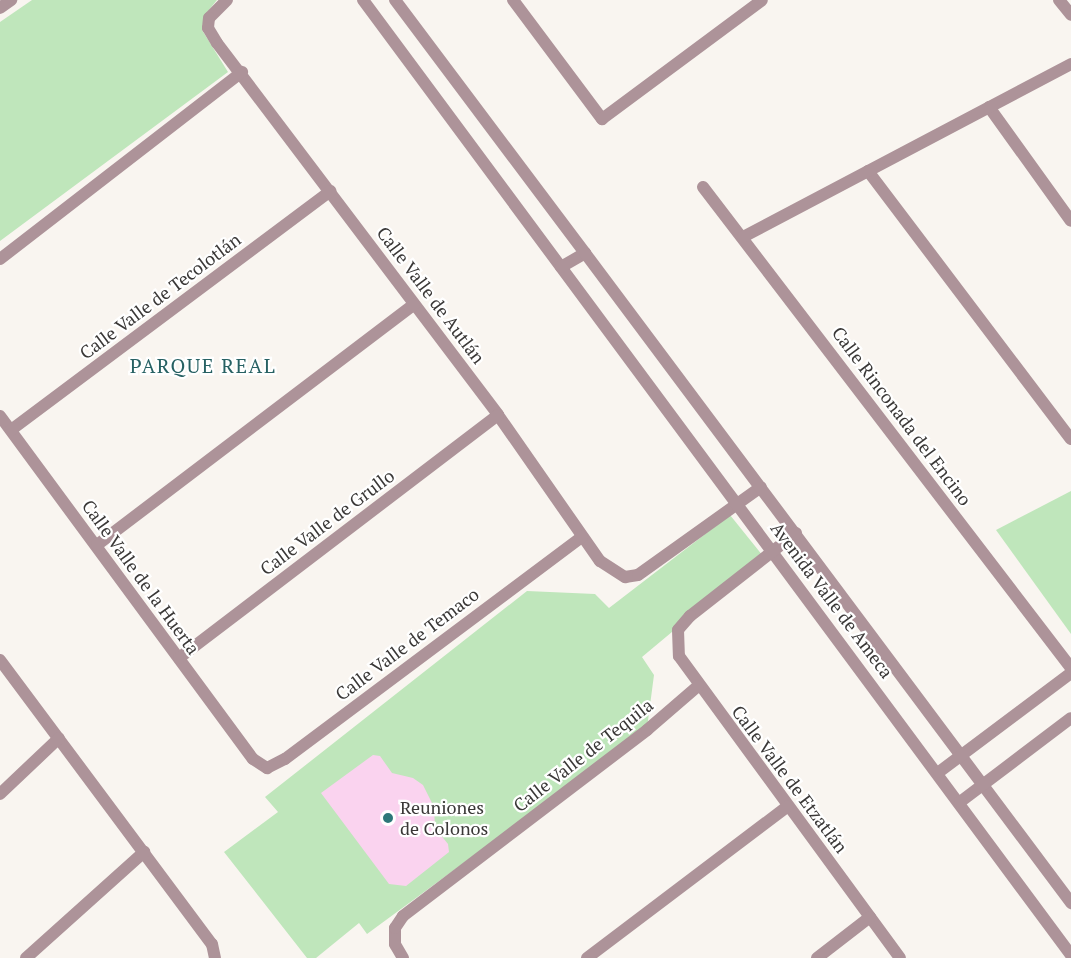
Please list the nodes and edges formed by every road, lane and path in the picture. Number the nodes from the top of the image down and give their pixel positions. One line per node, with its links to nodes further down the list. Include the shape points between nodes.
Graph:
1 (11, 0): 8 (street)
2 (227, 0): 11 (street, Calle Valle de Autlán, via 209,18 208,28)
3 (363, 0): 20 (street, Avenida Valle de Ameca)
4 (395, 0): 18 (street, Avenida Valle de Ameca)
5 (513, 0): 6 (street, via 602,119)
6 (762, 0)
7 (1059, 0): 9 (street)
8 (0, 8)
9 (1071, 15)
10 (1071, 64): 12 (street)
11 (242, 72): 15 (street, Calle Valle de Autlán); 19 (street)
12 (989, 107): 13 (street); 16 (street)
13 (868, 171): 17 (street); 25 (street)
14 (703, 187): 17 (street, Calle Rinconada del Encino)
15 (330, 191): 21 (street, Calle Valle de Autlán); 24 (street, Calle Valle de Tecolotlán)
16 (1071, 221)
17 (743, 237): 34 (street, Calle Rinconada del Encino)
18 (585, 253): 20 (street); 26 (street, Avenida Valle de Ameca)
19 (0, 259)
20 (561, 267): 27 (street, Avenida Valle de Ameca)
21 (414, 304): 22 (street, Calle Valle de Autlán); 30 (street)
22 (498, 415): 29 (street, Calle Valle de Autlán); 32 (street, Calle Valle de Grullo)
23 (0, 416): 24 (street, Calle Valle de la Huerta)
24 (11, 430): 30 (street, Calle Valle de la Huerta)
25 (1071, 439)
26 (761, 487): 27 (street); 28 (street, Avenida Valle de Ameca)
27 (737, 503): 29 (street, Calle Valle de Autlán, via 638,575 625,577 614,573); 31 (street, Avenida Valle de Ameca)
28 (796, 533): 31 (street); 39 (street, Avenida Valle de Ameca)
29 (582, 537): 40 (street, Calle Valle de Temaco, via 285,759 267,768)
30 (97, 545): 32 (street, Calle Valle de la Huerta)
31 (773, 552): 36 (street, Calle Valle de Etzatlán, via 690,616 678,630 679,656); 41 (street, Avenida Valle de Ameca)
32 (179, 658): 40 (street, Calle Valle de la Huerta)
33 (0, 660): 38 (street)
34 (1071, 668)
35 (1071, 673): 39 (street)
36 (698, 686): 45 (street, Calle Valle de Etzatlán); 52 (street, Calle Valle de Tequila, via 647,730 404,916 394,928 395,944)
37 (1071, 718): 42 (street)
38 (59, 738): 43 (street); 46 (street)
39 (962, 755): 41 (street); 42 (street, Avenida Valle de Ameca)
40 (253, 759)
41 (939, 772): 44 (street, Avenida Valle de Ameca)
42 (983, 784): 44 (street); 47 (street, Avenida Valle de Ameca)
43 (0, 794)
44 (960, 802): 49 (street, Avenida Valle de Ameca)
45 (787, 807): 48 (street, Calle Valle de Etzatlán); 53 (street)
46 (144, 852): 50 (street); 51 (street, via 212,944)
47 (1071, 903)
48 (870, 917): 54 (street); 55 (street, Calle Valle de Etzatlán)
49 (1071, 955)
50 (26, 958)
51 (215, 958)
52 (403, 958)
53 (587, 958)
54 (817, 958)
55 (900, 958)

